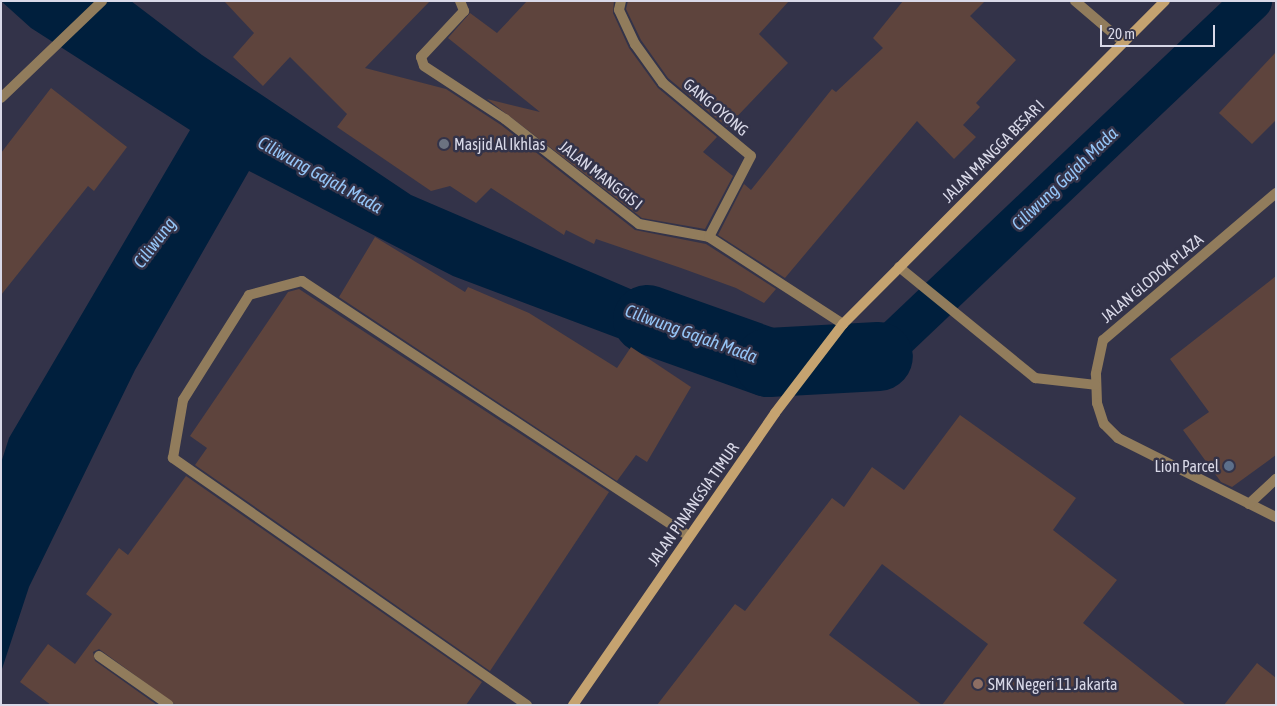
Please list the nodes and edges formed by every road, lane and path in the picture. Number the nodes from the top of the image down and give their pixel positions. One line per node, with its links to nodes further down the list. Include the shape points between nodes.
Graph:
1 (102, 1): 7 (street)
2 (460, 1): 9 (street, JALAN MANGGIS I, via 464,11 421,57 424,66 504,119 640,224)
3 (621, 1): 9 (street, GANG OYONG, via 619,10 635,44 663,83 751,156)
4 (1075, 1): 6 (street)
5 (1165, 1): 6 (street, JALAN MANGGA BESAR I)
6 (1122, 42): 10 (street, JALAN MANGGA BESAR I)
7 (1, 98)
8 (1276, 193): 12 (street, JALAN GLODOK PLAZA, via 1103,340 1097,355)
9 (709, 237): 11 (street, JALAN MANGGIS I)
10 (899, 267): 11 (street, JALAN MANGGA BESAR I); 12 (street, via 1035,378)
11 (843, 324): 16 (street, JALAN PINANGSIA TIMUR, via 774,413)
12 (1096, 385): 14 (street, JALAN GLODOK PLAZA, via 1104,424 1118,438)
13 (1276, 479): 14 (street)
14 (1249, 504): 15 (street, JALAN GLODOK PLAZA)
15 (1276, 517)
16 (690, 536): 19 (street, via 302,281 249,295 183,400 173,458); 20 (street, JALAN PINANGSIA TIMUR)
17 (99, 656): 18 (street)
18 (170, 705)
19 (527, 705)
20 (573, 705)

